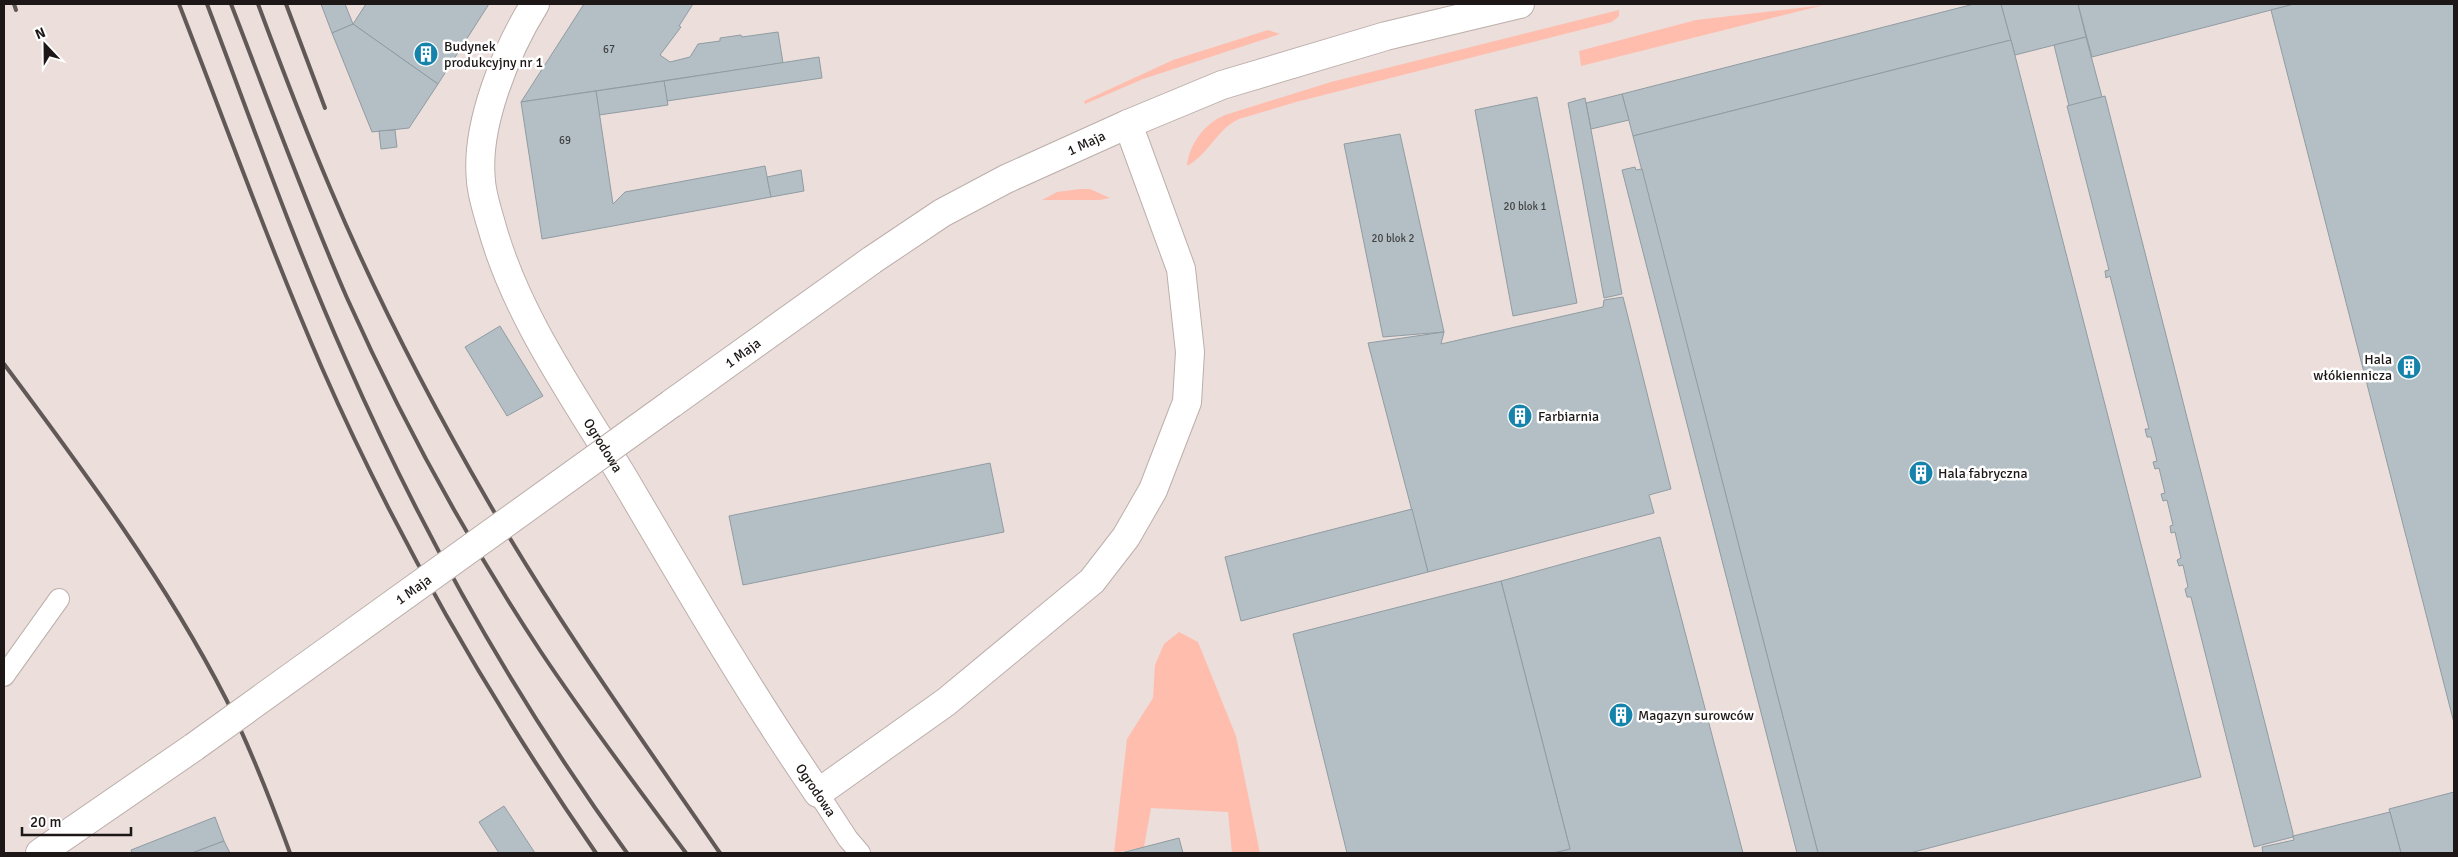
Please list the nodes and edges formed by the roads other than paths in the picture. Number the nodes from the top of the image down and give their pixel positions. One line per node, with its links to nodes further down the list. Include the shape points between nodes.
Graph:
1 (535, 4): 6 (main road, Ogrodowa, via 516,36 501,72 480,157 481,182 501,261 522,308 570,390 766,716)
2 (1520, 4): 3 (main road, 1 Maja, via 1386,36 1222,85)
3 (1128, 124): 6 (main road, via 1181,269 1190,352 1187,402 1153,490 1126,537 1092,581 946,702); 7 (main road, 1 Maja, bridge, via 1006,179 942,214 872,260 194,748)
4 (59, 599): 5 (lane)
5 (4, 676)
6 (818, 793): 8 (lane, Ogrodowa)
7 (40, 853)
8 (860, 853)

